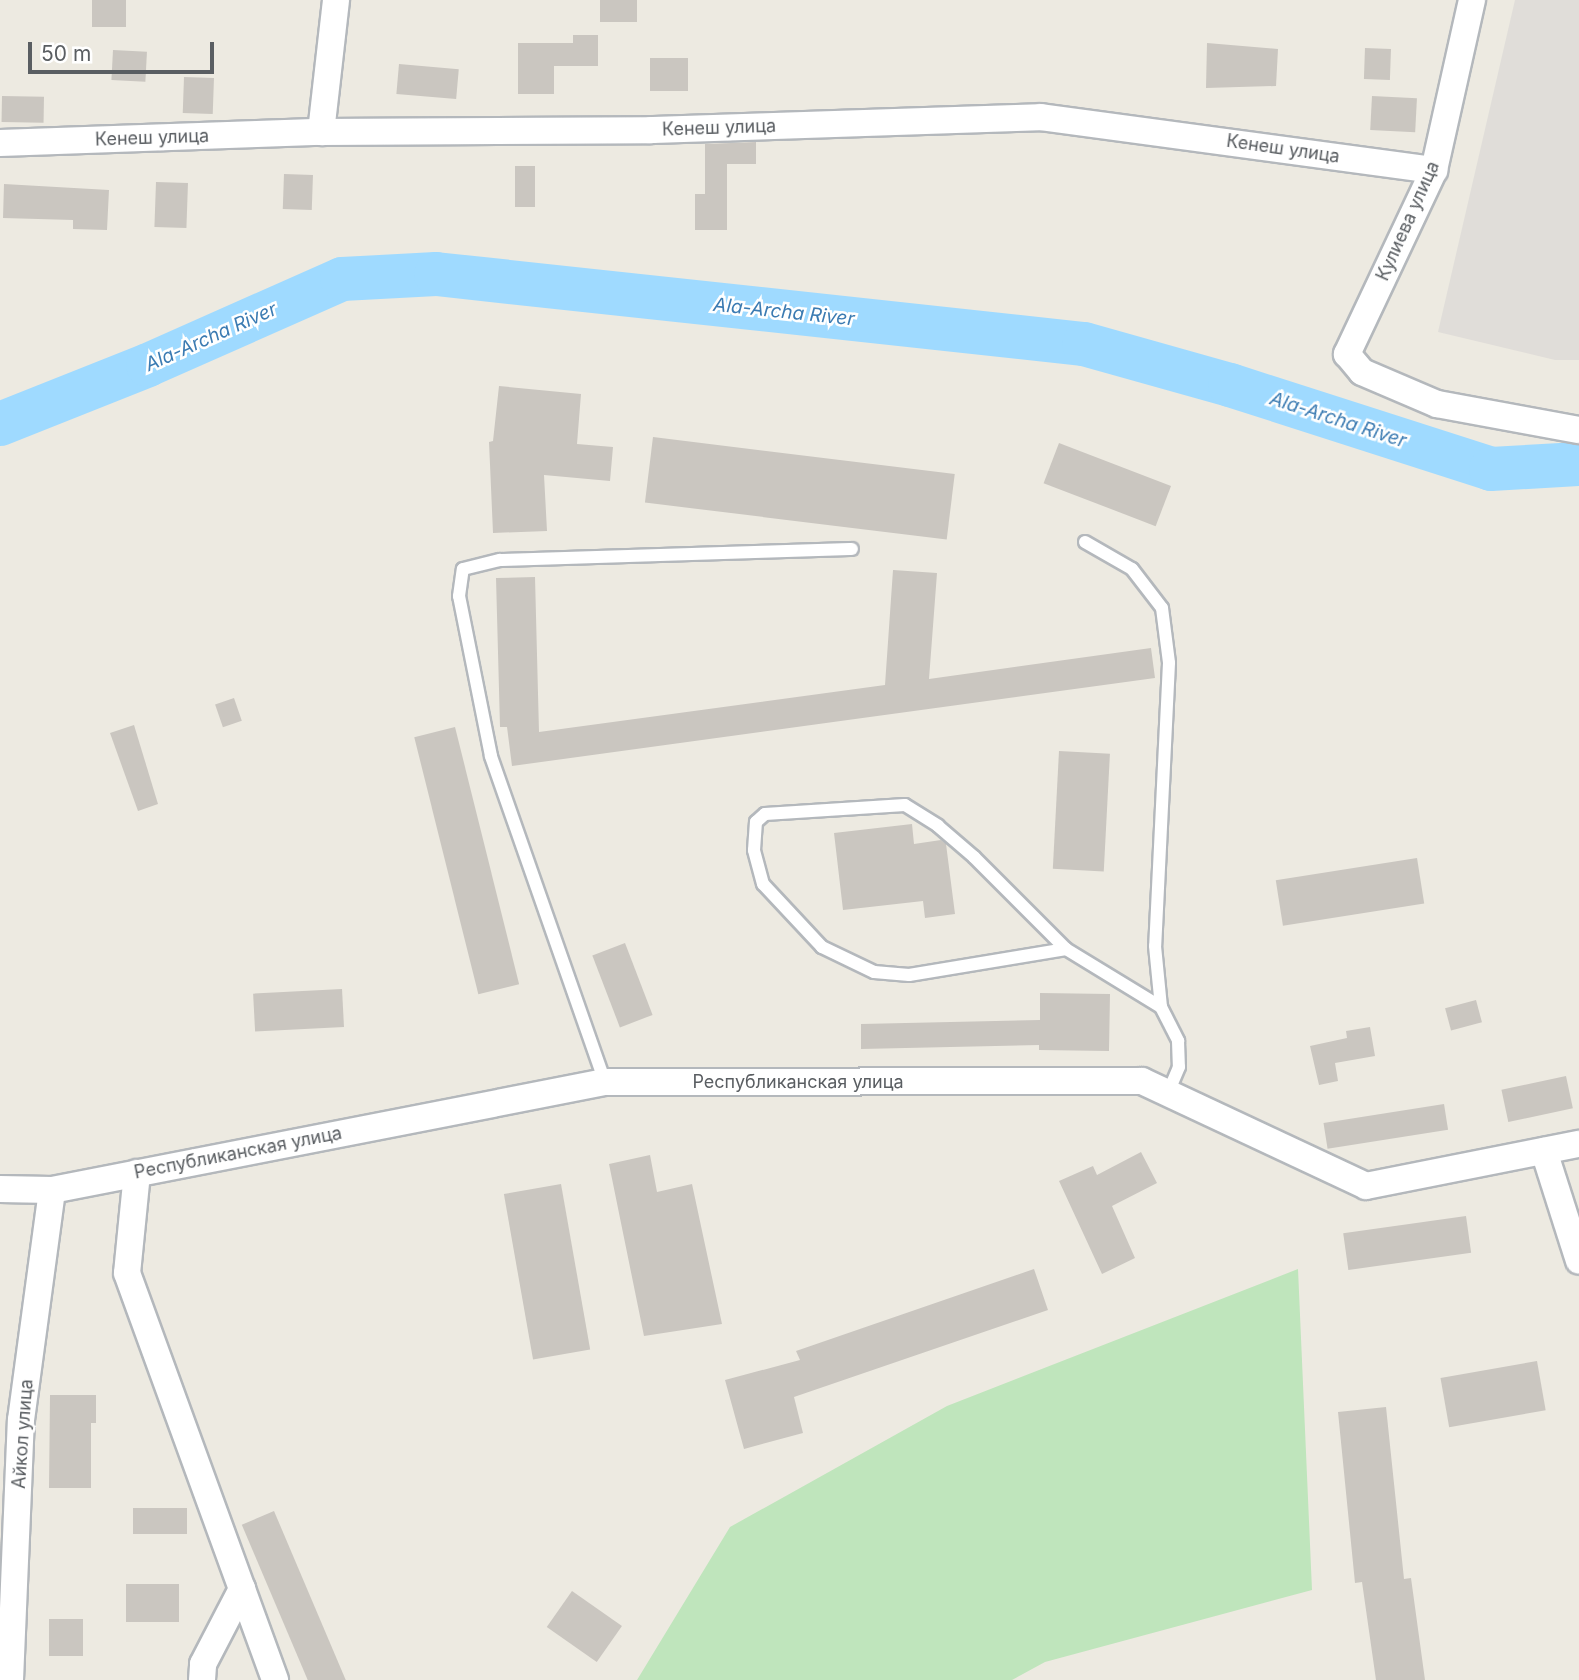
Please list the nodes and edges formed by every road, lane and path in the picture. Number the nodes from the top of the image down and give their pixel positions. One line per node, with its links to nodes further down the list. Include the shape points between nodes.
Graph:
1 (336, 0): 3 (street)
2 (1472, 0): 5 (street, Кулиева улица)
3 (321, 132): 4 (street, Кенеш улица); 5 (street, Кенеш улица, via 650,130 1041,117)
4 (0, 143)
5 (1434, 170): 6 (street, Кулиева улица, via 1348,354 1362,372 1437,404)
6 (1579, 430)
7 (1085, 542): 10 (lane, via 1132,569 1162,608 1169,663 1155,946)
8 (852, 549): 11 (lane, via 500,560 463,569 459,596 491,756)
9 (1066, 950): 9 (lane, via 909,975 874,972 822,947 763,884 754,850 756,822 765,814 905,805 974,857); 10 (lane)
10 (1161, 1007): 12 (lane, via 1178,1041 1179,1067)
11 (605, 1082): 12 (street, Республиканская улица, via 1142,1082); 15 (street, Республиканская улица)
12 (1168, 1094): 14 (street, Республиканская улица, via 1366,1186)
13 (1579, 1144): 14 (street, Республиканская улица)
14 (1544, 1151): 18 (street)
15 (137, 1173): 17 (street, Республиканская улица); 20 (street, via 127,1273)
16 (0, 1189): 17 (street, Республиканская улица)
17 (52, 1190): 19 (street, Айкол улица, via 21,1420)
18 (1579, 1261)
19 (8, 1560): 21 (street, Айкол улица)
20 (242, 1589): 22 (street, via 203,1664); 23 (street)
21 (10, 1680)
22 (202, 1680)
23 (275, 1680)

